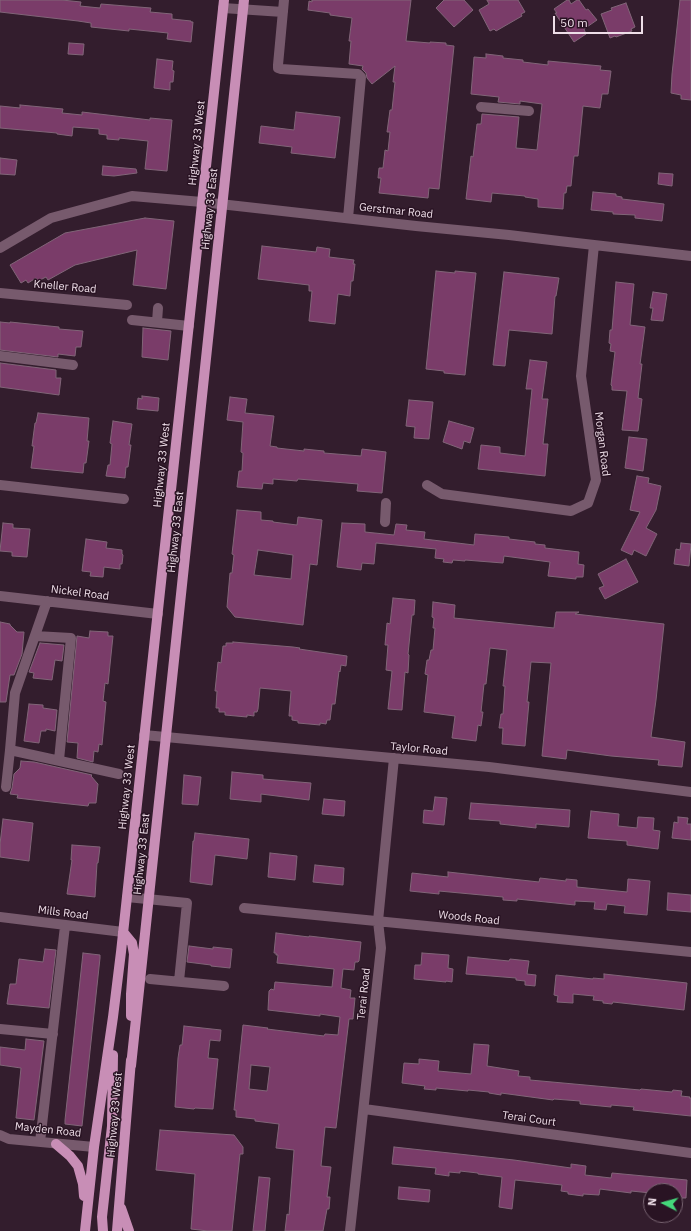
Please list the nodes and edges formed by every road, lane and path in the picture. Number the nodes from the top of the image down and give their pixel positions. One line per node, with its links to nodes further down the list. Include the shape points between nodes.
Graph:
1 (284, 0): 4 (street)
2 (223, 4): 3 (street); 7 (main road, Highway 33 West)
3 (244, 5): 4 (street); 8 (main road, Highway 33 East)
4 (283, 12): 9 (street, via 278,68 358,74 361,77)
5 (481, 107): 6 (street)
6 (529, 111)
7 (202, 202): 8 (street, Gerstmar Road); 11 (street, Gerstmar Road, via 132,196 51,218); 18 (main road, Highway 33 West)
8 (222, 204): 9 (street, Gerstmar Road); 31 (main road, Highway 33 East)
9 (348, 218): 10 (street, Gerstmar Road)
10 (594, 245): 12 (street, Gerstmar Road); 22 (street, Morgan Road, via 581,376 596,480 588,503 571,511 442,494)
11 (0, 248)
12 (691, 256)
13 (0, 293): 14 (street, Kneller Road)
14 (127, 305)
15 (158, 308): 17 (street)
16 (132, 320): 17 (street)
17 (157, 322): 18 (street)
18 (189, 326): 28 (main road, Highway 33 West)
19 (0, 356): 20 (street)
20 (73, 365)
21 (0, 485): 23 (street)
22 (427, 485)
23 (124, 500)
24 (386, 504): 25 (street)
25 (385, 522)
26 (0, 596): 27 (street, Nickel Road)
27 (47, 601): 28 (street, Nickel Road); 29 (street)
28 (158, 614): 30 (main road, Highway 33 West)
29 (35, 636): 32 (street, via 15,693); 34 (street, via 71,638)
30 (144, 735): 31 (street, Taylor Road); 38 (main road, Highway 33 West)
31 (166, 737): 33 (street, Taylor Road); 39 (main road, Highway 33 East)
32 (10, 750): 34 (street); 36 (street)
33 (394, 758): 37 (street, Taylor Road); 42 (street, Terai Road)
34 (59, 760): 35 (street)
35 (119, 774)
36 (6, 787)
37 (691, 792)
38 (127, 896): 39 (street); 44 (main road, Highway 33 West)
39 (149, 899): 47 (street, via 188,903); 52 (main road, Highway 33 East)
40 (244, 908): 42 (street, Woods Road)
41 (0, 917): 43 (street, Mills Road)
42 (378, 921): 45 (street, Woods Road); 53 (street, Terai Road, via 381,948)
43 (65, 926): 44 (street, Mills Road); 51 (street)
44 (123, 932): 49 (main road, Highway 33 West); 52 (main road, Highway 33 West, via 132,943 134,954)
45 (691, 952)
46 (150, 979): 47 (street)
47 (179, 982): 48 (street)
48 (224, 986)
49 (113, 1017): 57 (main road, Highway 33 West); 62 (main road, via 112,1126 102,1218)
50 (0, 1029): 51 (street)
51 (53, 1034): 55 (street)
52 (131, 1066): 59 (main road, Highway 33 West)
53 (364, 1109): 58 (street, Terai Court); 65 (street, Terai Road)
54 (0, 1135): 55 (street, Mayden Road, via 9,1139)
55 (40, 1142): 56 (street, Mayden Road)
56 (56, 1144): 57 (street, Mayden Road); 60 (main road, via 78,1166 83,1184)
57 (94, 1147): 60 (main road, Highway 33 West); 61 (main road, via 102,1172)
58 (691, 1153)
59 (120, 1202): 63 (main road, Highway 33 West); 64 (main road)
60 (85, 1226)
61 (96, 1231)
62 (103, 1231)
63 (117, 1231)
64 (129, 1231)
65 (350, 1231)

